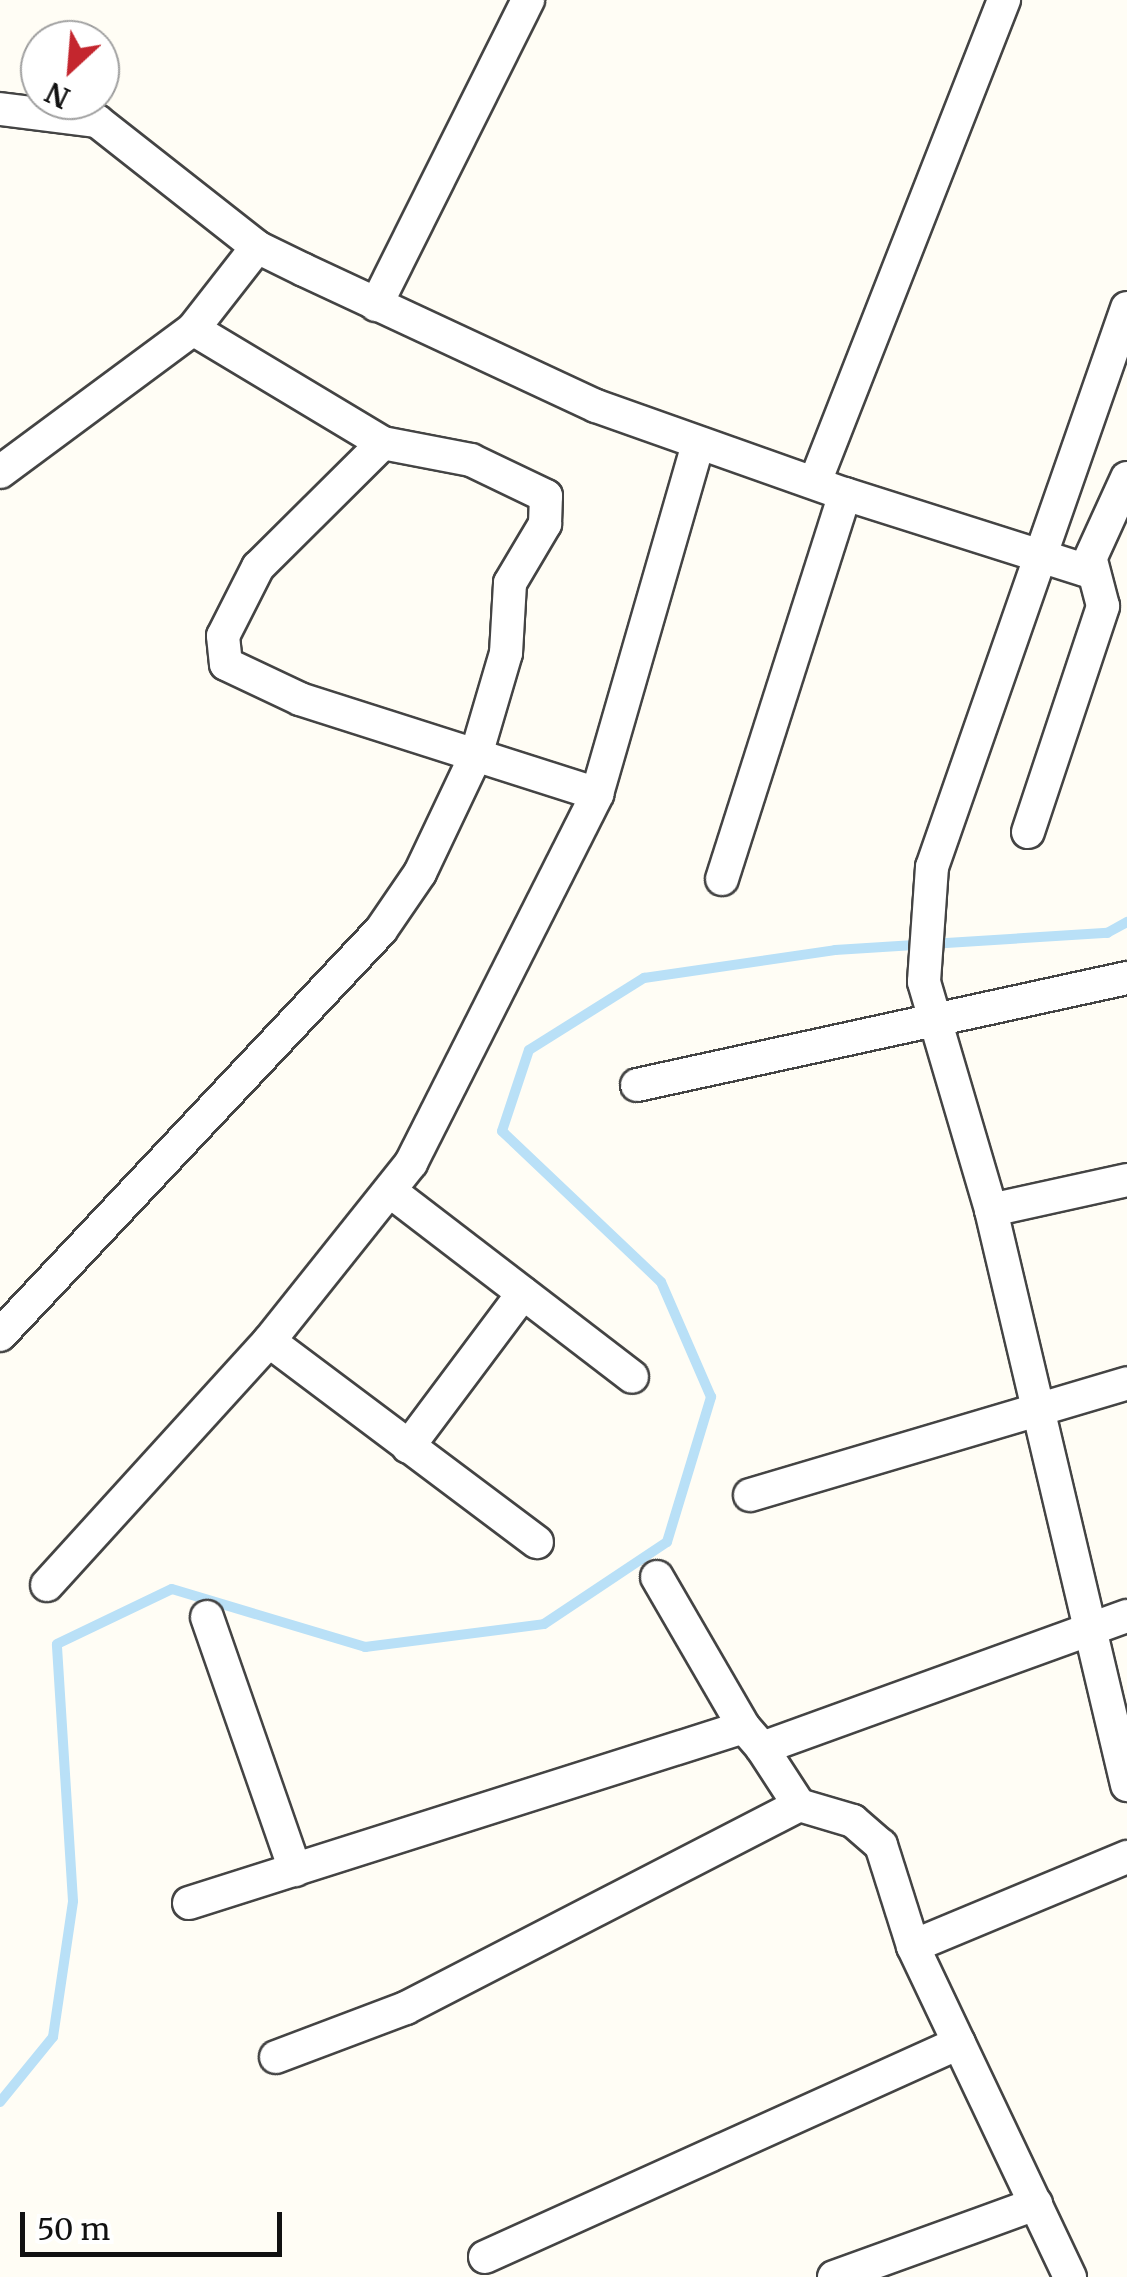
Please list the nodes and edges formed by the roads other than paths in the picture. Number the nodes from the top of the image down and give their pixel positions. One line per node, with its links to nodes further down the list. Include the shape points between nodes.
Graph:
1 (528, 0): 5 (street)
2 (1004, 0): 12 (street)
3 (0, 108): 4 (street, via 97,121)
4 (257, 247): 5 (street); 7 (street)
5 (376, 305): 9 (street)
6 (1127, 308): 14 (street)
7 (193, 330): 8 (street); 10 (street)
8 (383, 443): 16 (street, via 471,460 546,496 544,524 510,583 506,653); 16 (street, via 258,567 228,622 222,656 280,692)
9 (698, 444): 12 (street); 17 (street)
10 (0, 472)
11 (1127, 478): 15 (street)
12 (814, 482): 13 (street)
13 (845, 494): 14 (street); 19 (street)
14 (1040, 555): 15 (street, via 1080,569); 21 (street, via 932,867 924,982)
15 (1092, 564): 18 (street, via 1103,606)
16 (476, 756): 17 (street); 27 (street, via 420,873 381,930)
17 (597, 794): 24 (street, via 450,1097)
18 (1028, 832)
19 (722, 879)
20 (1127, 978): 21 (street)
21 (933, 1019): 22 (street); 25 (street)
22 (637, 1084)
23 (1127, 1180): 25 (street)
24 (390, 1191): 26 (street); 28 (street)
25 (990, 1210): 31 (street)
26 (523, 1293): 29 (street); 32 (street)
27 (0, 1336)
28 (270, 1341): 32 (street); 36 (street)
29 (632, 1378)
30 (1127, 1383): 31 (street)
31 (1035, 1403): 33 (street); 39 (street)
32 (408, 1447): 34 (street)
33 (750, 1495)
34 (537, 1542)
35 (657, 1577): 40 (street)
36 (46, 1585)
37 (1127, 1616): 39 (street)
38 (207, 1617): 44 (street)
39 (1089, 1625): 40 (street); 41 (street)
40 (753, 1737): 42 (street); 44 (street)
41 (1127, 1785)
42 (799, 1805): 46 (street, via 854,1821 881,1845); 48 (street, via 406,2008)
43 (1127, 1857): 46 (street)
44 (295, 1870): 45 (street)
45 (190, 1904)
46 (913, 1946): 47 (street)
47 (959, 2042): 49 (street); 50 (street)
48 (276, 2058)
49 (1036, 2204): 51 (street); 52 (street)
50 (485, 2257)
51 (834, 2277)
52 (1070, 2277)

